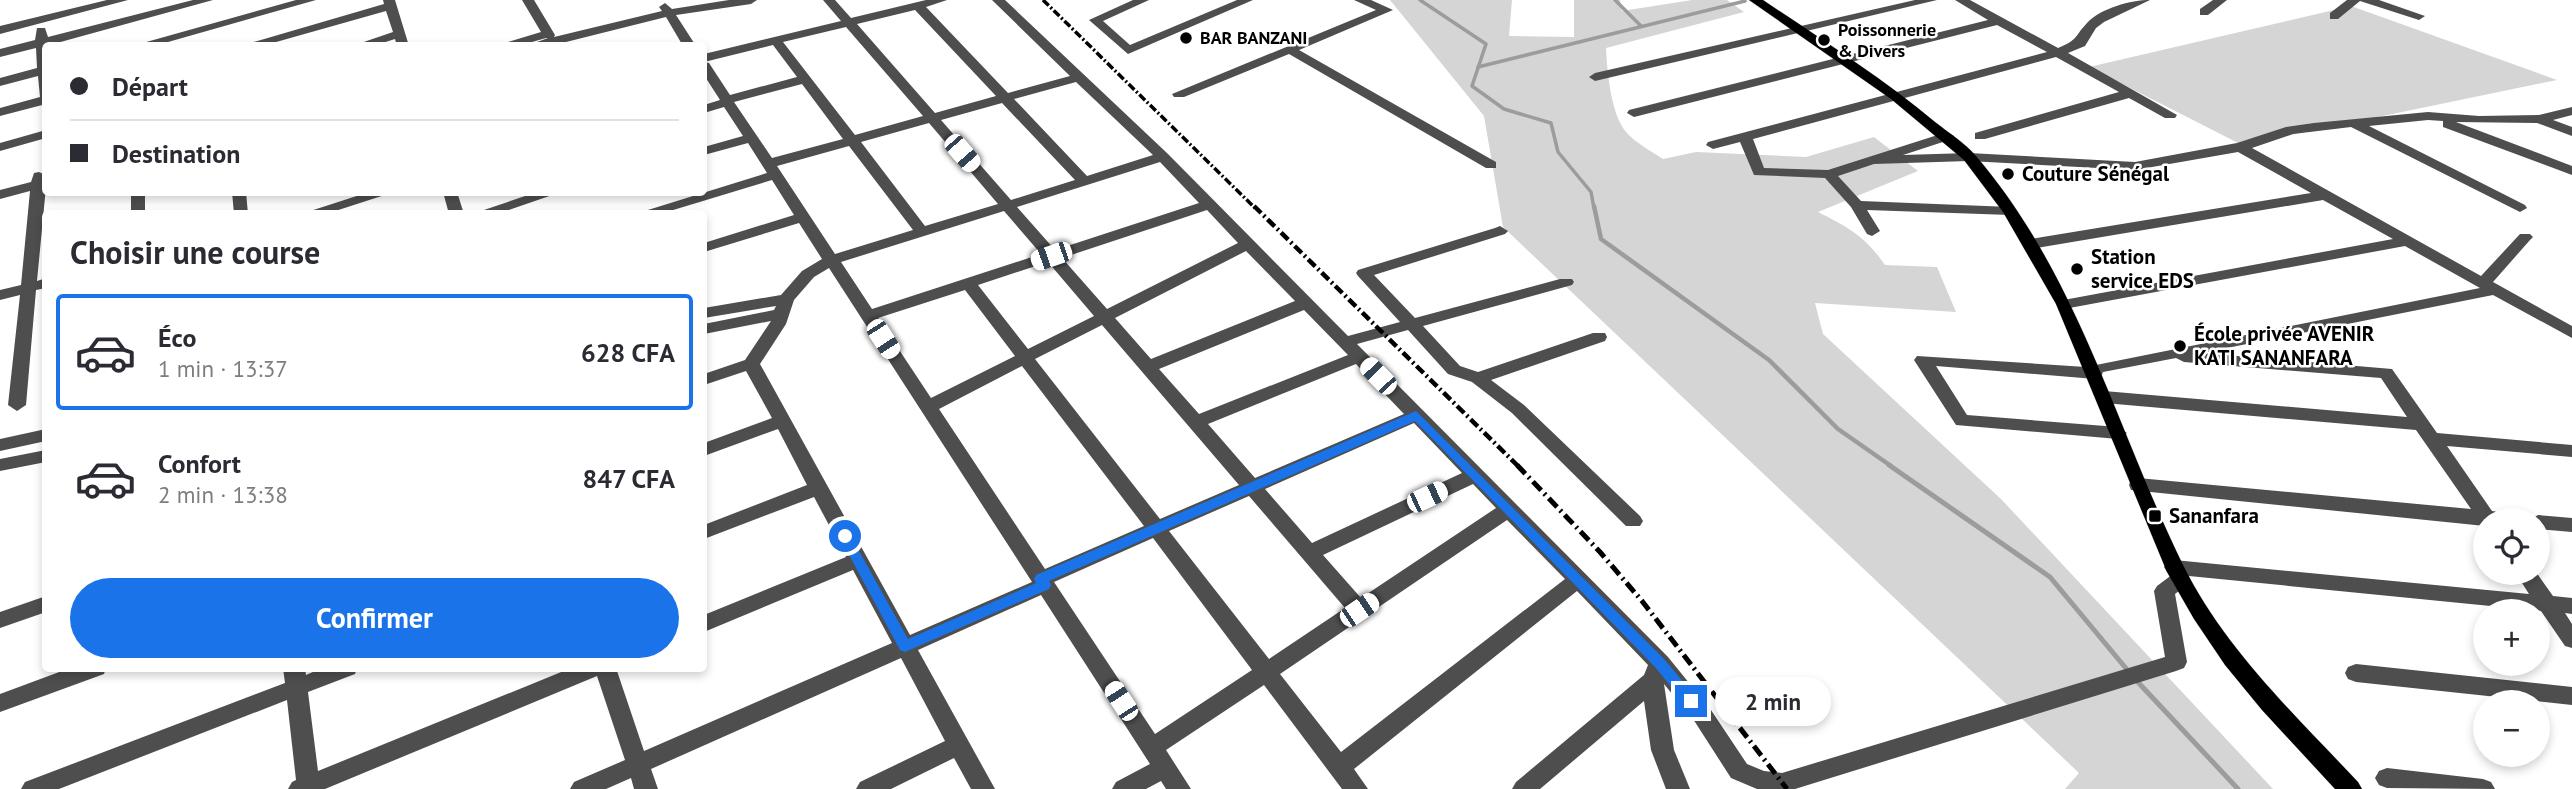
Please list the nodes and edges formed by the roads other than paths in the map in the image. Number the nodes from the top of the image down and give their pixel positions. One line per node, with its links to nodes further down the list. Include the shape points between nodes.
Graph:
1 (122, 0): 26 (street)
2 (207, 0): 34 (street)
3 (310, 0): 35 (street)
4 (528, 0): 31 (street)
5 (705, 0): 21 (street)
6 (751, 0): 21 (street)
7 (830, 0): 28 (street)
8 (941, 0): 22 (street)
9 (998, 0): 48 (street)
10 (1143, 0): 11 (street, via 1095,20 1128,50)
11 (1247, 0)
12 (1360, 0): 41 (street, via 1387,10)
13 (1755, 0): 30 (main road)
14 (1931, 0): 30 (street)
15 (1961, 0): 27 (street)
16 (2144, 0): 43 (street, via 2100,19 2081,43)
17 (2221, 0): 23 (street)
18 (2355, 0): 24 (street)
19 (2366, 0): 25 (street)
20 (390, 3): 32 (street); 36 (street)
21 (664, 6): 31 (street); 38 (street); 39 (street)
22 (918, 6): 28 (street); 55 (street)
23 (2204, 12)
24 (2334, 16)
25 (2419, 16)
26 (40, 20): 29 (street); 40 (street)
27 (1998, 21): 43 (street); 45 (street)
28 (849, 23): 33 (street); 64 (street)
29 (0, 30)
30 (1799, 30): 45 (main road); 49 (street)
31 (549, 34): 37 (street)
32 (401, 40)
33 (776, 41): 44 (street); 50 (street)
34 (46, 42)
35 (153, 42)
36 (259, 42)
37 (517, 42)
38 (545, 42)
39 (687, 42)
40 (42, 43): 42 (street)
41 (1289, 49): 53 (street); 81 (street)
42 (0, 53)
43 (2058, 53): 52 (street); 54 (street)
44 (707, 57)
45 (1843, 60): 54 (main road); 61 (street)
46 (42, 71): 51 (street)
47 (707, 71): 57 (street)
48 (1079, 77): 55 (street); 77 (street)
49 (1595, 77)
50 (805, 79): 57 (street); 72 (street)
51 (0, 82)
52 (2131, 93): 62 (street); 80 (street, via 1980,136)
53 (1179, 94)
54 (1896, 96): 69 (main road); 70 (street)
55 (1005, 98): 64 (street); 86 (street)
56 (42, 99): 60 (street)
57 (727, 101): 58 (street); 71 (street)
58 (707, 108)
59 (2572, 111): 65 (street)
60 (0, 112)
61 (1634, 113)
62 (2170, 115)
63 (2428, 116): 65 (street); 66 (street); 83 (street)
64 (932, 118): 72 (street); 96 (street)
65 (2539, 119): 67 (street)
66 (2354, 124): 74 (street, via 2291,130); 98 (street)
67 (2572, 132)
68 (42, 135): 75 (street)
69 (1947, 136): 78 (main road); 79 (street)
70 (1745, 137): 73 (street); 84 (street, via 1759,172)
71 (751, 138): 76 (street); 82 (street)
72 (852, 140): 82 (street); 106 (street)
73 (1713, 145)
74 (2241, 146): 80 (street, via 2135,166); 90 (street)
75 (0, 147)
76 (707, 150)
77 (1163, 157): 86 (street); 95 (street)
78 (1969, 157): 79 (street); 80 (street); 102 (main road)
79 (1873, 160): 84 (street)
80 (2007, 160)
81 (1491, 165)
82 (771, 169): 88 (street); 103 (street)
83 (2572, 171)
84 (1829, 174): 97 (street)
85 (42, 179): 87 (street); 89 (street); 118 (street)
86 (1084, 181): 96 (street)
87 (0, 187)
88 (707, 191)
89 (0, 195)
90 (2326, 195): 108 (street); 110 (street)
91 (371, 196): 94 (street)
92 (540, 196): 100 (street)
93 (694, 196): 101 (street)
94 (344, 203): 99 (street)
95 (1210, 204): 109 (street); 112 (street)
96 (1008, 205): 106 (street); 112 (street)
97 (1857, 205): 102 (street); 105 (street)
98 (2520, 208)
99 (321, 210)
100 (493, 210)
101 (653, 210)
102 (2010, 211): 110 (main road)
103 (803, 217): 111 (street); 113 (street)
104 (1500, 230): 126 (street, via 1364,272)
105 (1872, 231)
106 (922, 232): 113 (street)
107 (2525, 237): 117 (street)
108 (2408, 241): 117 (street); 121 (street)
109 (1248, 244): 120 (street); 125 (street)
110 (2030, 244): 121 (main road)
111 (707, 247)
112 (1051, 256): 116 (street); 125 (street)
113 (831, 260): 122 (street, via 808,274); 124 (street)
114 (1566, 282): 126 (street)
115 (42, 284): 118 (street)
116 (968, 284): 124 (street); 133 (street)
117 (2489, 287): 128 (street); 131 (street)
118 (28, 288): 119 (street); 140 (street)
119 (0, 295)
120 (1307, 303): 130 (street); 135 (street)
121 (2064, 304): 136 (main road)
122 (784, 307): 123 (street); 127 (street); 134 (street)
123 (707, 313)
124 (868, 316): 141 (street)
125 (1105, 317): 133 (street); 135 (street)
126 (1412, 324): 130 (street); 137 (street, via 1454,370)
127 (707, 328)
128 (2572, 333)
129 (1599, 337): 137 (street)
130 (1345, 342): 132 (street)
131 (2160, 355): 136 (street); 145 (street, via 2386,373)
132 (1359, 357): 142 (street); 144 (street)
133 (1025, 358): 141 (street); 163 (street)
134 (751, 364): 138 (street); 143 (street)
135 (1147, 366): 144 (street)
136 (2094, 371): 139 (main road); 146 (street, via 1923,360 1962,421)
137 (1478, 378): 160 (street, via 1518,409)
138 (707, 379)
139 (2104, 397): 145 (street); 146 (main road)
140 (17, 405)
141 (928, 407): 169 (street)
142 (1416, 415): 153 (street); 156 (street)
143 (782, 421): 149 (street); 155 (street)
144 (1196, 422): 156 (street)
145 (2427, 431): 150 (street); 157 (street)
146 (2118, 433): 154 (main road)
147 (42, 436): 148 (street)
148 (0, 445)
149 (707, 449)
150 (2572, 451)
151 (42, 457): 152 (street)
152 (0, 465)
153 (1475, 475): 158 (street); 165 (street)
154 (2138, 485): 159 (street); 167 (main road)
155 (818, 488): 164 (street); 166 (street)
156 (1253, 488): 163 (street); 165 (street)
157 (2480, 508)
158 (1509, 509): 168 (street); 175 (street)
159 (2473, 518)
160 (1633, 521)
161 (2550, 523): 162 (street)
162 (2572, 526)
163 (1156, 528): 169 (street); 185 (street)
164 (707, 530)
165 (1309, 553): 175 (street)
166 (858, 561): 177 (street); 179 (street)
167 (2177, 573): 170 (street); 180 (street, via 2164,591 2176,662 1782,783 1739,771 1703,716); 207 (main road, via 2233,659)
168 (1578, 579): 180 (street); 193 (street)
169 (1043, 582): 179 (street); 191 (street)
170 (2497, 599)
171 (2550, 603): 173 (street)
172 (42, 605): 176 (street)
173 (2572, 606)
174 (2550, 609): 178 (street)
175 (1359, 610): 185 (street)
176 (0, 620)
177 (707, 623)
178 (2572, 640)
179 (905, 646): 190 (street); 192 (street)
180 (1656, 671): 205 (street); 206 (street, via 1656,719 1662,752)
181 (85, 672): 189 (street)
182 (326, 672): 187 (street)
183 (585, 672): 196 (street)
184 (606, 672): 192 (street)
185 (1267, 673): 191 (street); 193 (street)
186 (2356, 673): 188 (street)
187 (295, 678): 196 (street); 197 (street)
188 (2572, 696)
189 (0, 703)
190 (959, 746): 200 (street); 201 (street)
191 (1152, 748): 194 (street)
192 (637, 765): 198 (street); 199 (street)
193 (1339, 767): 204 (street)
194 (1165, 768): 202 (street); 203 (street)
195 (2387, 778): 208 (street)
196 (306, 788)
197 (33, 789)
198 (582, 789)
199 (646, 789)
200 (868, 789)
201 (983, 789)
202 (1124, 789)
203 (1179, 789)
204 (1356, 789)
205 (1524, 789)
206 (1678, 789)
207 (2350, 789)
208 (2483, 789)

